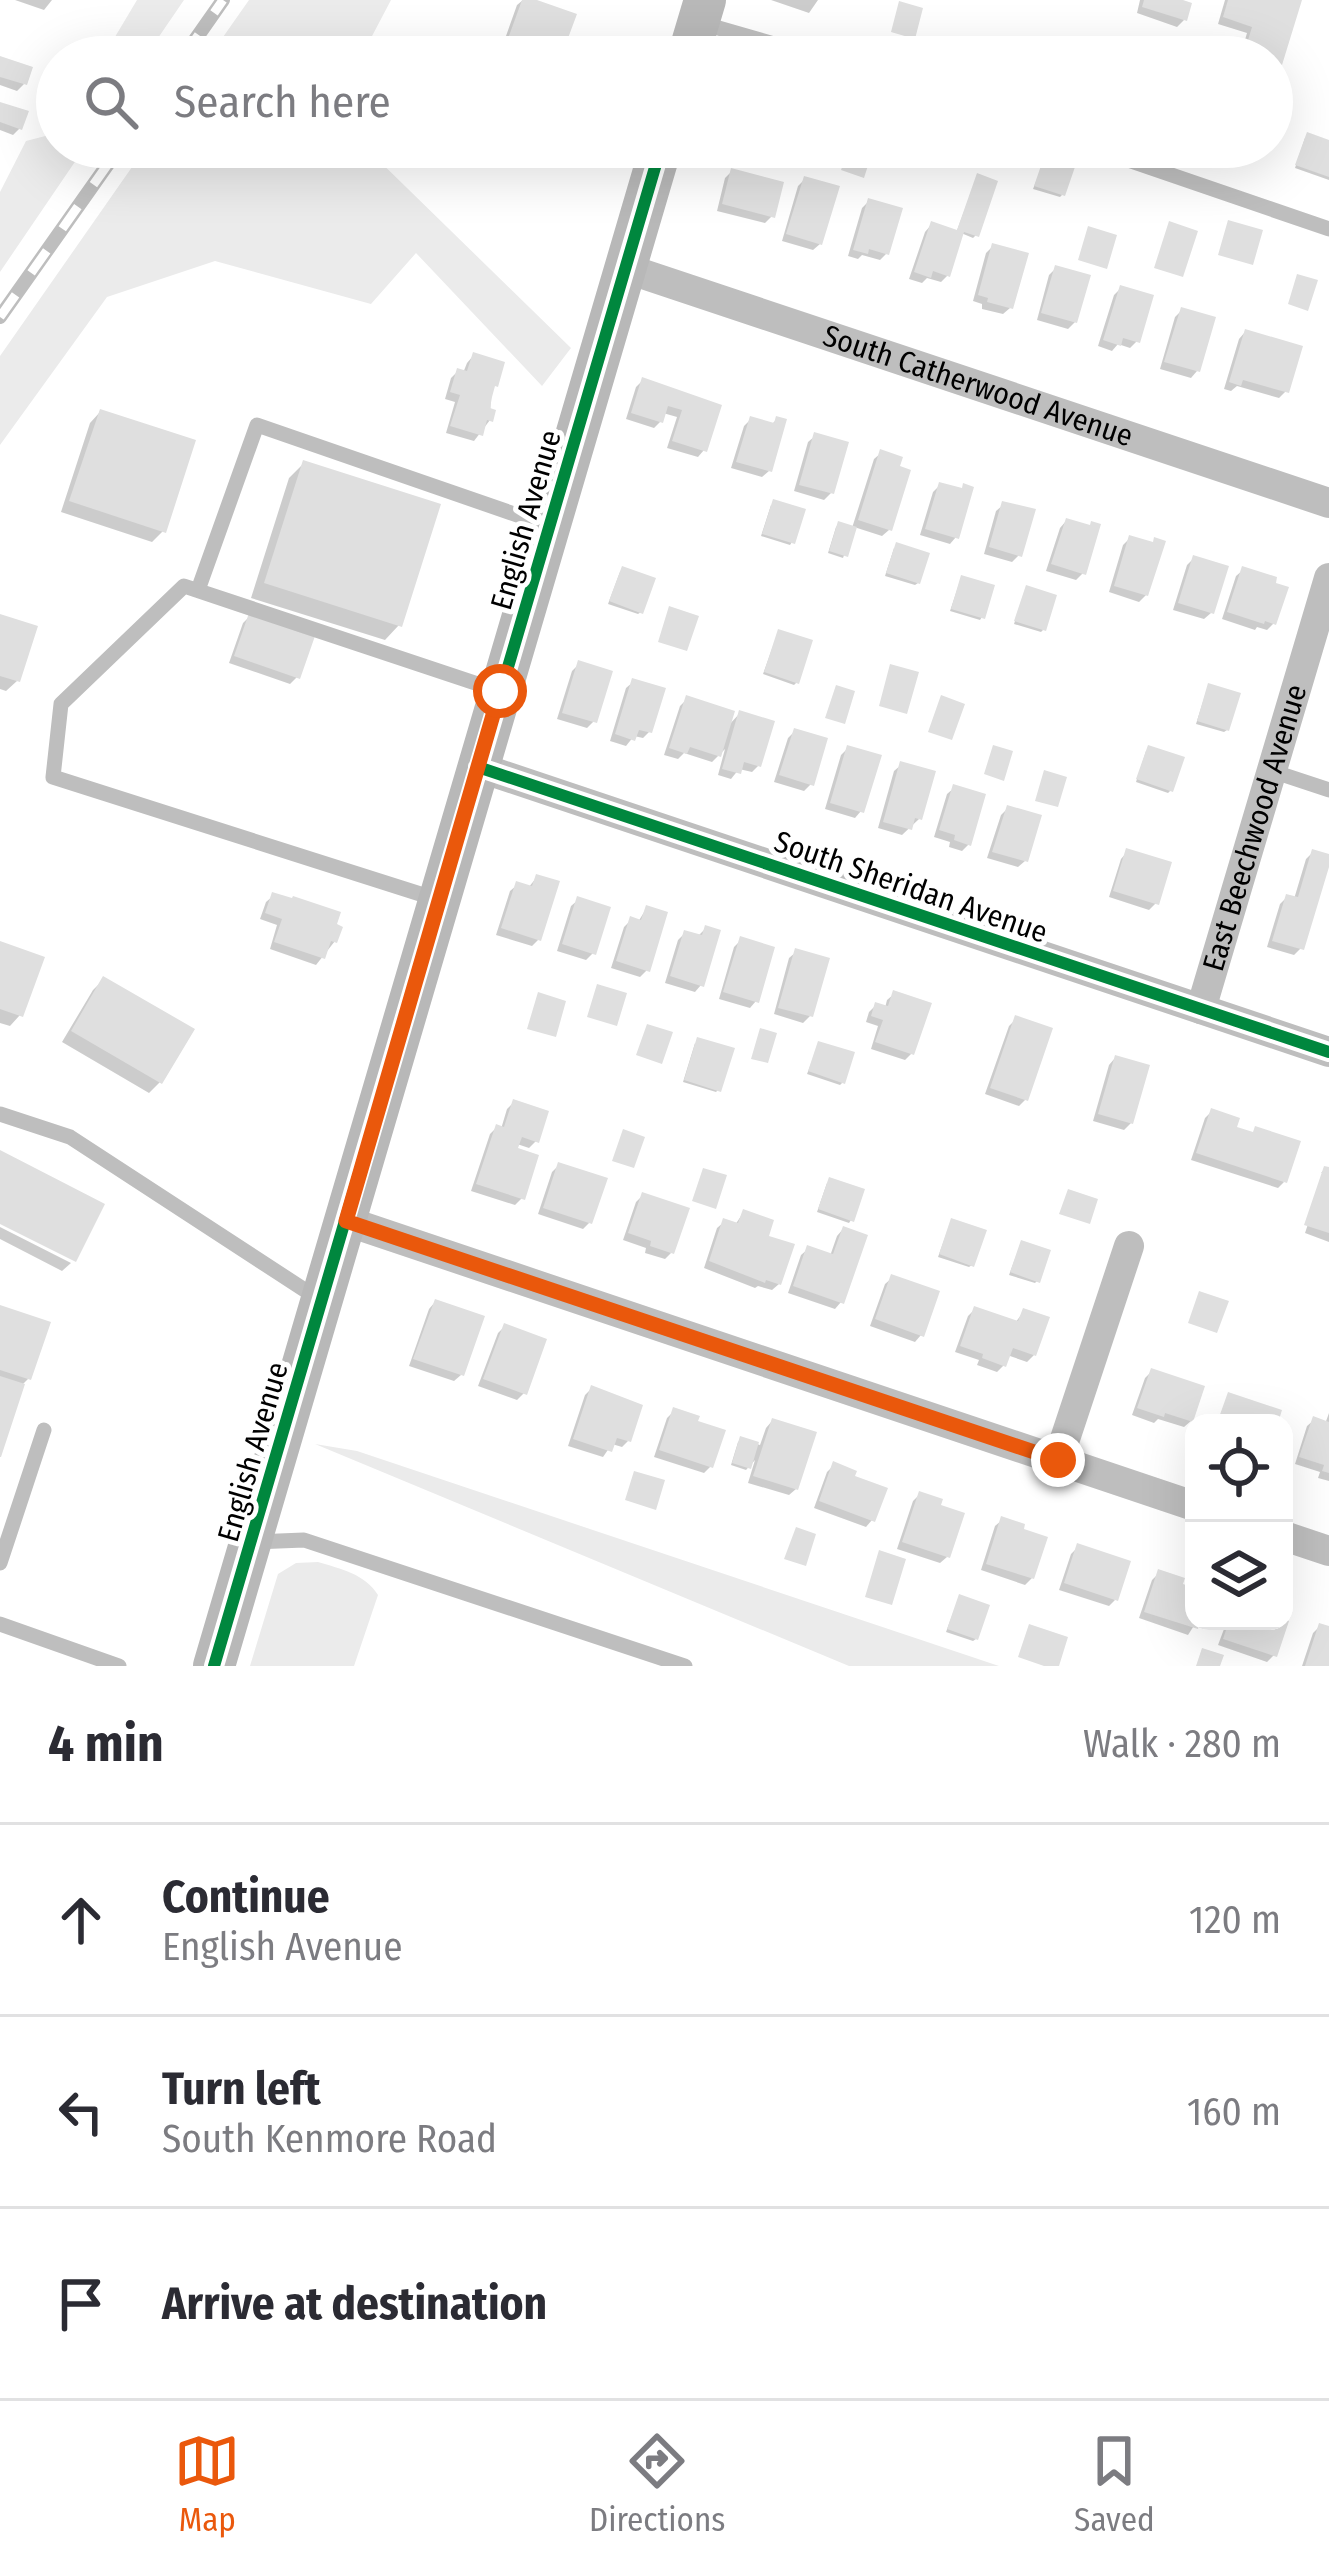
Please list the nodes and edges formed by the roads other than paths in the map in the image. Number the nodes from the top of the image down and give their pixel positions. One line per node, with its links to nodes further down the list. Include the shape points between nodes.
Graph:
1 (697, 26): 2 (lane)
2 (736, 36)
3 (655, 168): 6 (street, English Avenue)
4 (1151, 168): 5 (lane)
5 (1329, 229)
6 (625, 268): 7 (street, South Catherwood Avenue); 8 (street, English Avenue)
7 (1329, 503)
8 (549, 526): 10 (lane, via 257,425); 11 (street, English Avenue)
9 (1329, 578): 13 (street, East Beechwood Avenue)
10 (198, 590): 11 (lane); 15 (lane, via 184,586 61,704 53,777)
11 (500, 691): 12 (street, English Avenue)
12 (478, 766): 15 (street, English Avenue); 16 (street, South Sheridan Avenue)
13 (1272, 771): 14 (lane); 16 (street, East Beechwood Avenue)
14 (1329, 790)
15 (439, 900): 19 (street, English Avenue)
16 (1201, 1009): 17 (street, South Sheridan Avenue)
17 (1329, 1052)
18 (0, 1114): 21 (lane, via 70,1137)
19 (346, 1221): 21 (street, English Avenue); 23 (street)
20 (1129, 1246): 23 (street)
21 (322, 1301): 26 (street, English Avenue)
22 (44, 1430): 28 (lane)
23 (1058, 1460): 24 (street)
24 (1185, 1503)
25 (1293, 1539): 27 (street)
26 (251, 1542): 31 (street, English Avenue); 32 (lane, via 304,1540)
27 (1329, 1551)
28 (0, 1563)
29 (0, 1624): 30 (lane)
30 (119, 1666)
31 (214, 1666)
32 (685, 1666)

